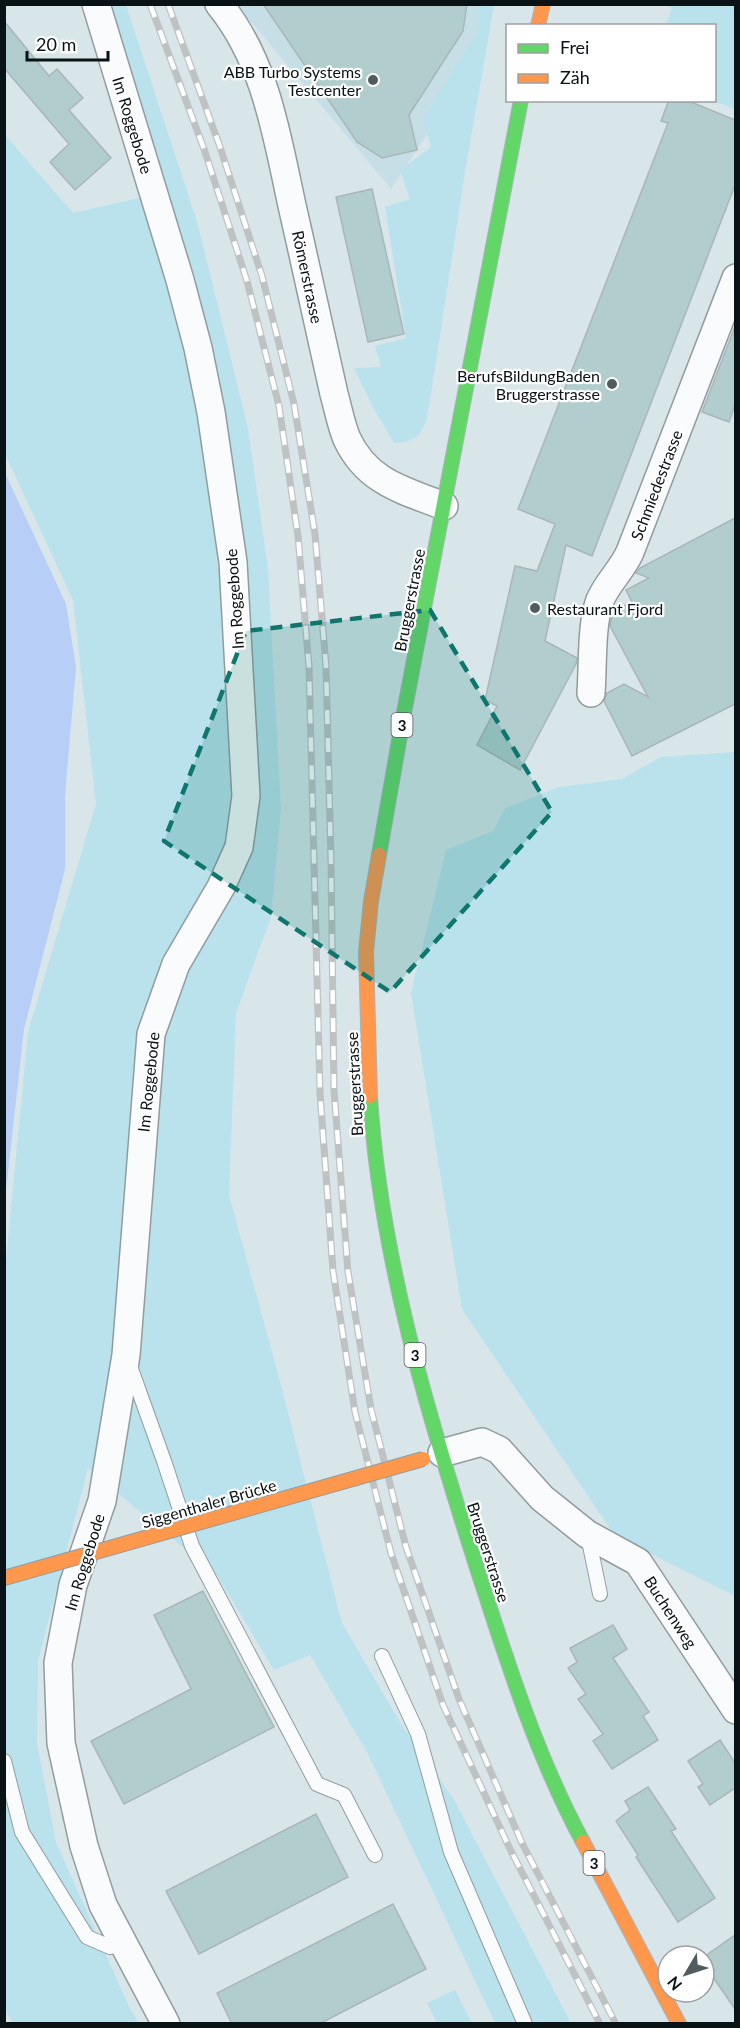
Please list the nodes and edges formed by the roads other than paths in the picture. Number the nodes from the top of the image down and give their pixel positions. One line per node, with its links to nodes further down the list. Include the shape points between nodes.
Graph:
1 (96, 4): 9 (street, Im Roggebode, via 180,280 211,412 233,562 246,796 238,847 221,887 176,964 151,1034)
2 (219, 4): 7 (street, Römerstrasse, via 241,35 271,110 347,438 363,465 377,477)
3 (543, 4): 4 (main road)
4 (538, 24)
5 (521, 102): 7 (main road, Bruggerstrasse / 3)
6 (735, 278): 8 (street, Schmiedestrasse, via 625,564 600,601)
7 (444, 506): 10 (main road, Bruggerstrasse / 3, via 384,823 366,952 373,1140)
8 (591, 693)
9 (126, 1355): 17 (lane, via 192,1546 317,1784 344,1795); 18 (street, Im Roggebode, via 102,1502 74,1586 58,1664 61,1743 84,1846 103,1905)
10 (432, 1456): 11 (street, Buchenweg, via 482,1442 499,1450 542,1498); 12 (main road, Siggenthaler Brücke, bridge); 21 (main road, Bruggerstrasse / 3, via 547,1766 576,1830)
11 (587, 1534): 13 (lane); 15 (street, Buchenweg, via 638,1562)
12 (4, 1578)
13 (600, 1594)
14 (382, 1656): 20 (lane, via 418,1734 452,1852)
15 (735, 1710)
16 (4, 1761): 18 (lane, via 22,1832 87,1937 110,1947)
17 (375, 1855)
18 (123, 1943): 19 (street, Im Roggebode)
19 (166, 2024)
20 (525, 2024)
21 (679, 2024)

